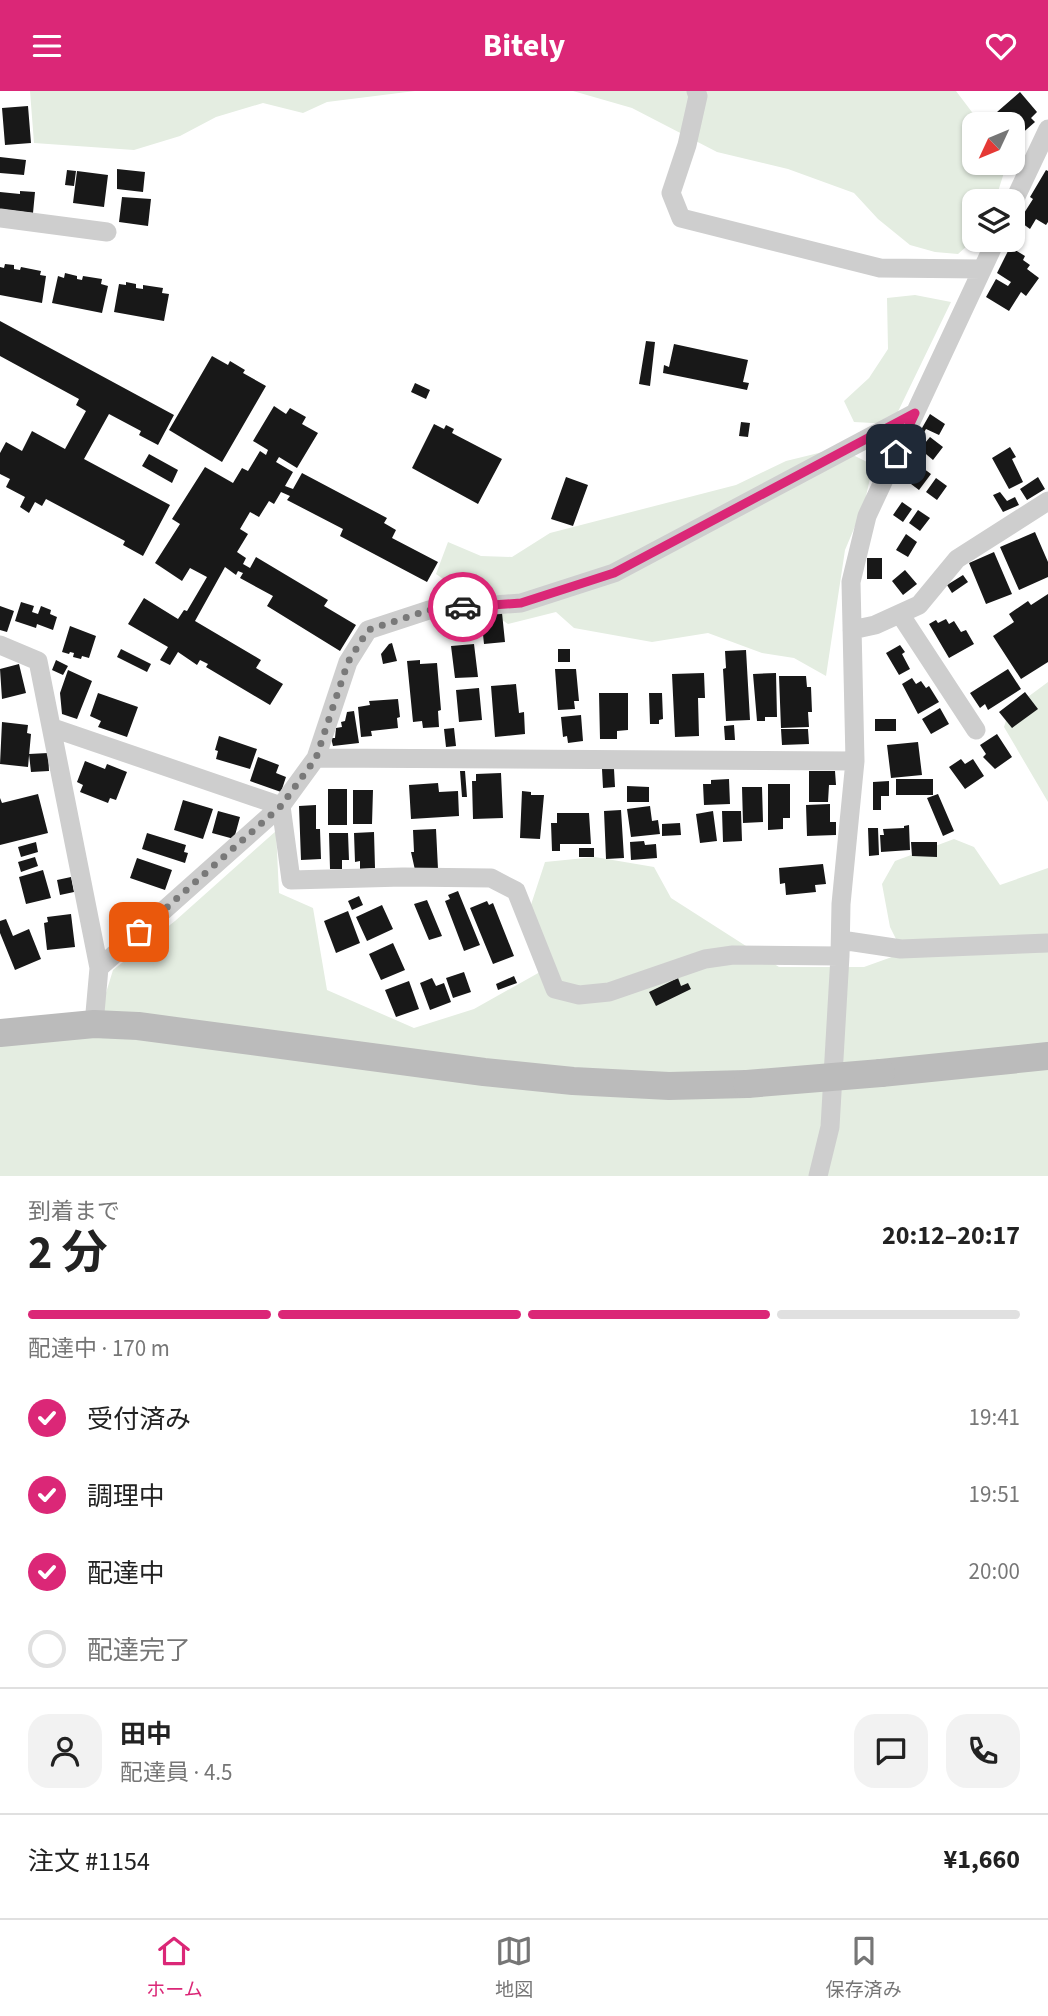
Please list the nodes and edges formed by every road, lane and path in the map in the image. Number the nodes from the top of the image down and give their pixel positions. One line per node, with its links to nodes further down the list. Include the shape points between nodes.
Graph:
1 (696, 91): 7 (street, via 687,145 671,193 681,218 880,268)
2 (1048, 129): 3 (street)
3 (1020, 189)
4 (0, 218): 5 (street)
5 (107, 232)
6 (990, 252): 7 (street)
7 (982, 269): 8 (street)
8 (915, 413): 11 (street, via 867,516 851,582); 15 (street, via 614,573 521,603 429,610 368,630 348,662)
9 (1048, 501): 10 (street, via 957,559 919,605)
10 (900, 614): 11 (street); 14 (street)
11 (852, 630): 16 (street)
12 (0, 645): 13 (street, via 38,661)
13 (53, 728): 17 (street); 20 (street)
14 (976, 730)
15 (316, 758): 16 (street); 17 (street)
16 (855, 761): 19 (street)
17 (281, 806): 19 (street, via 290,880 491,878 516,891 555,989 579,995 609,992 705,960); 20 (street)
18 (1048, 943): 19 (street)
19 (840, 948): 24 (street, via 830,1127)
20 (99, 968): 21 (street)
21 (93, 1024): 22 (street); 23 (street, bridge, via 484,1072 669,1086 747,1084)
22 (0, 1033)
23 (1048, 1056)
24 (818, 1176)

